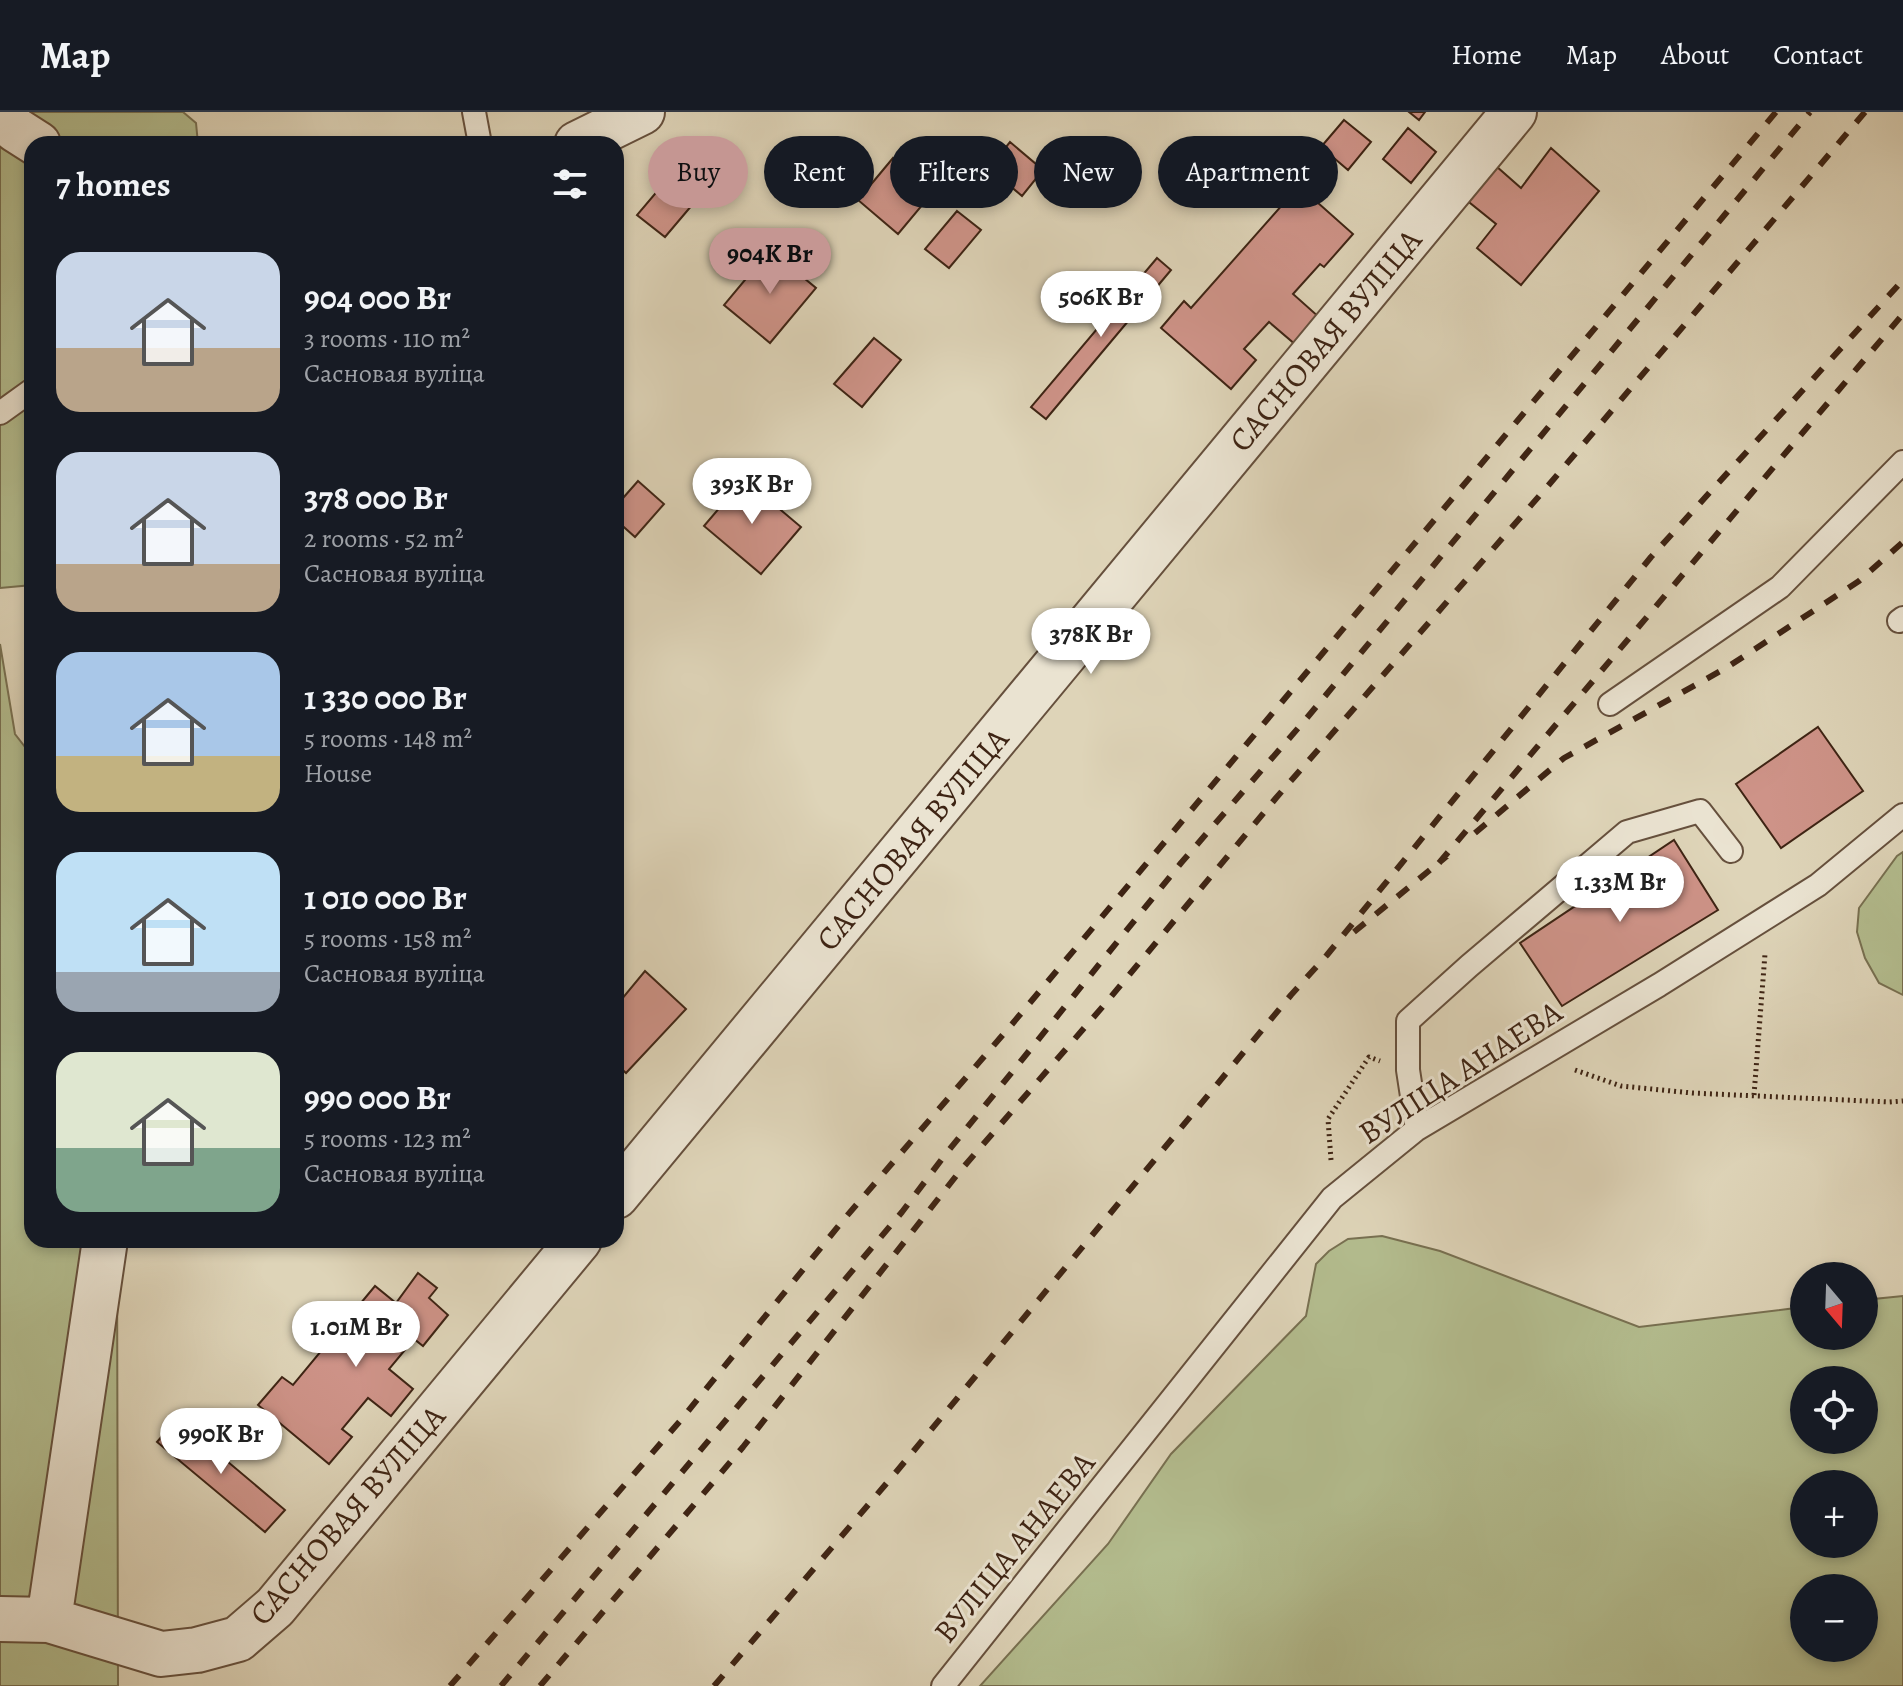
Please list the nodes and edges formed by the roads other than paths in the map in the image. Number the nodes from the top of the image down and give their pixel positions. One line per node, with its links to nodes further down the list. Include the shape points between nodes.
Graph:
1 (474, 112): 6 (lane)
2 (642, 112): 7 (street)
3 (1514, 112): 15 (street, САСНОВАЯ ВУЛІЦА)
4 (0, 116): 5 (street)
5 (25, 136)
6 (478, 136)
7 (593, 136)
8 (24, 396): 9 (lane)
9 (0, 413)
10 (1903, 462): 11 (lane, via 1780,587)
11 (1610, 704)
12 (1903, 815): 14 (lane, ВУЛІЦА АНАЕВА, via 1818,885)
13 (1731, 851): 14 (lane, via 1700,811 1627,832 1469,966 1408,1021 1408,1070)
14 (1417, 1129): 20 (lane, ВУЛІЦА АНАЕВА, via 1332,1198)
15 (624, 1186)
16 (104, 1248): 19 (street)
17 (572, 1248): 19 (street, САСНОВАЯ ВУЛІЦА, via 275,1607 238,1639 161,1654)
18 (0, 1619): 19 (street, САСНОВАЯ ВУЛІЦА)
19 (49, 1620)
20 (943, 1686)

